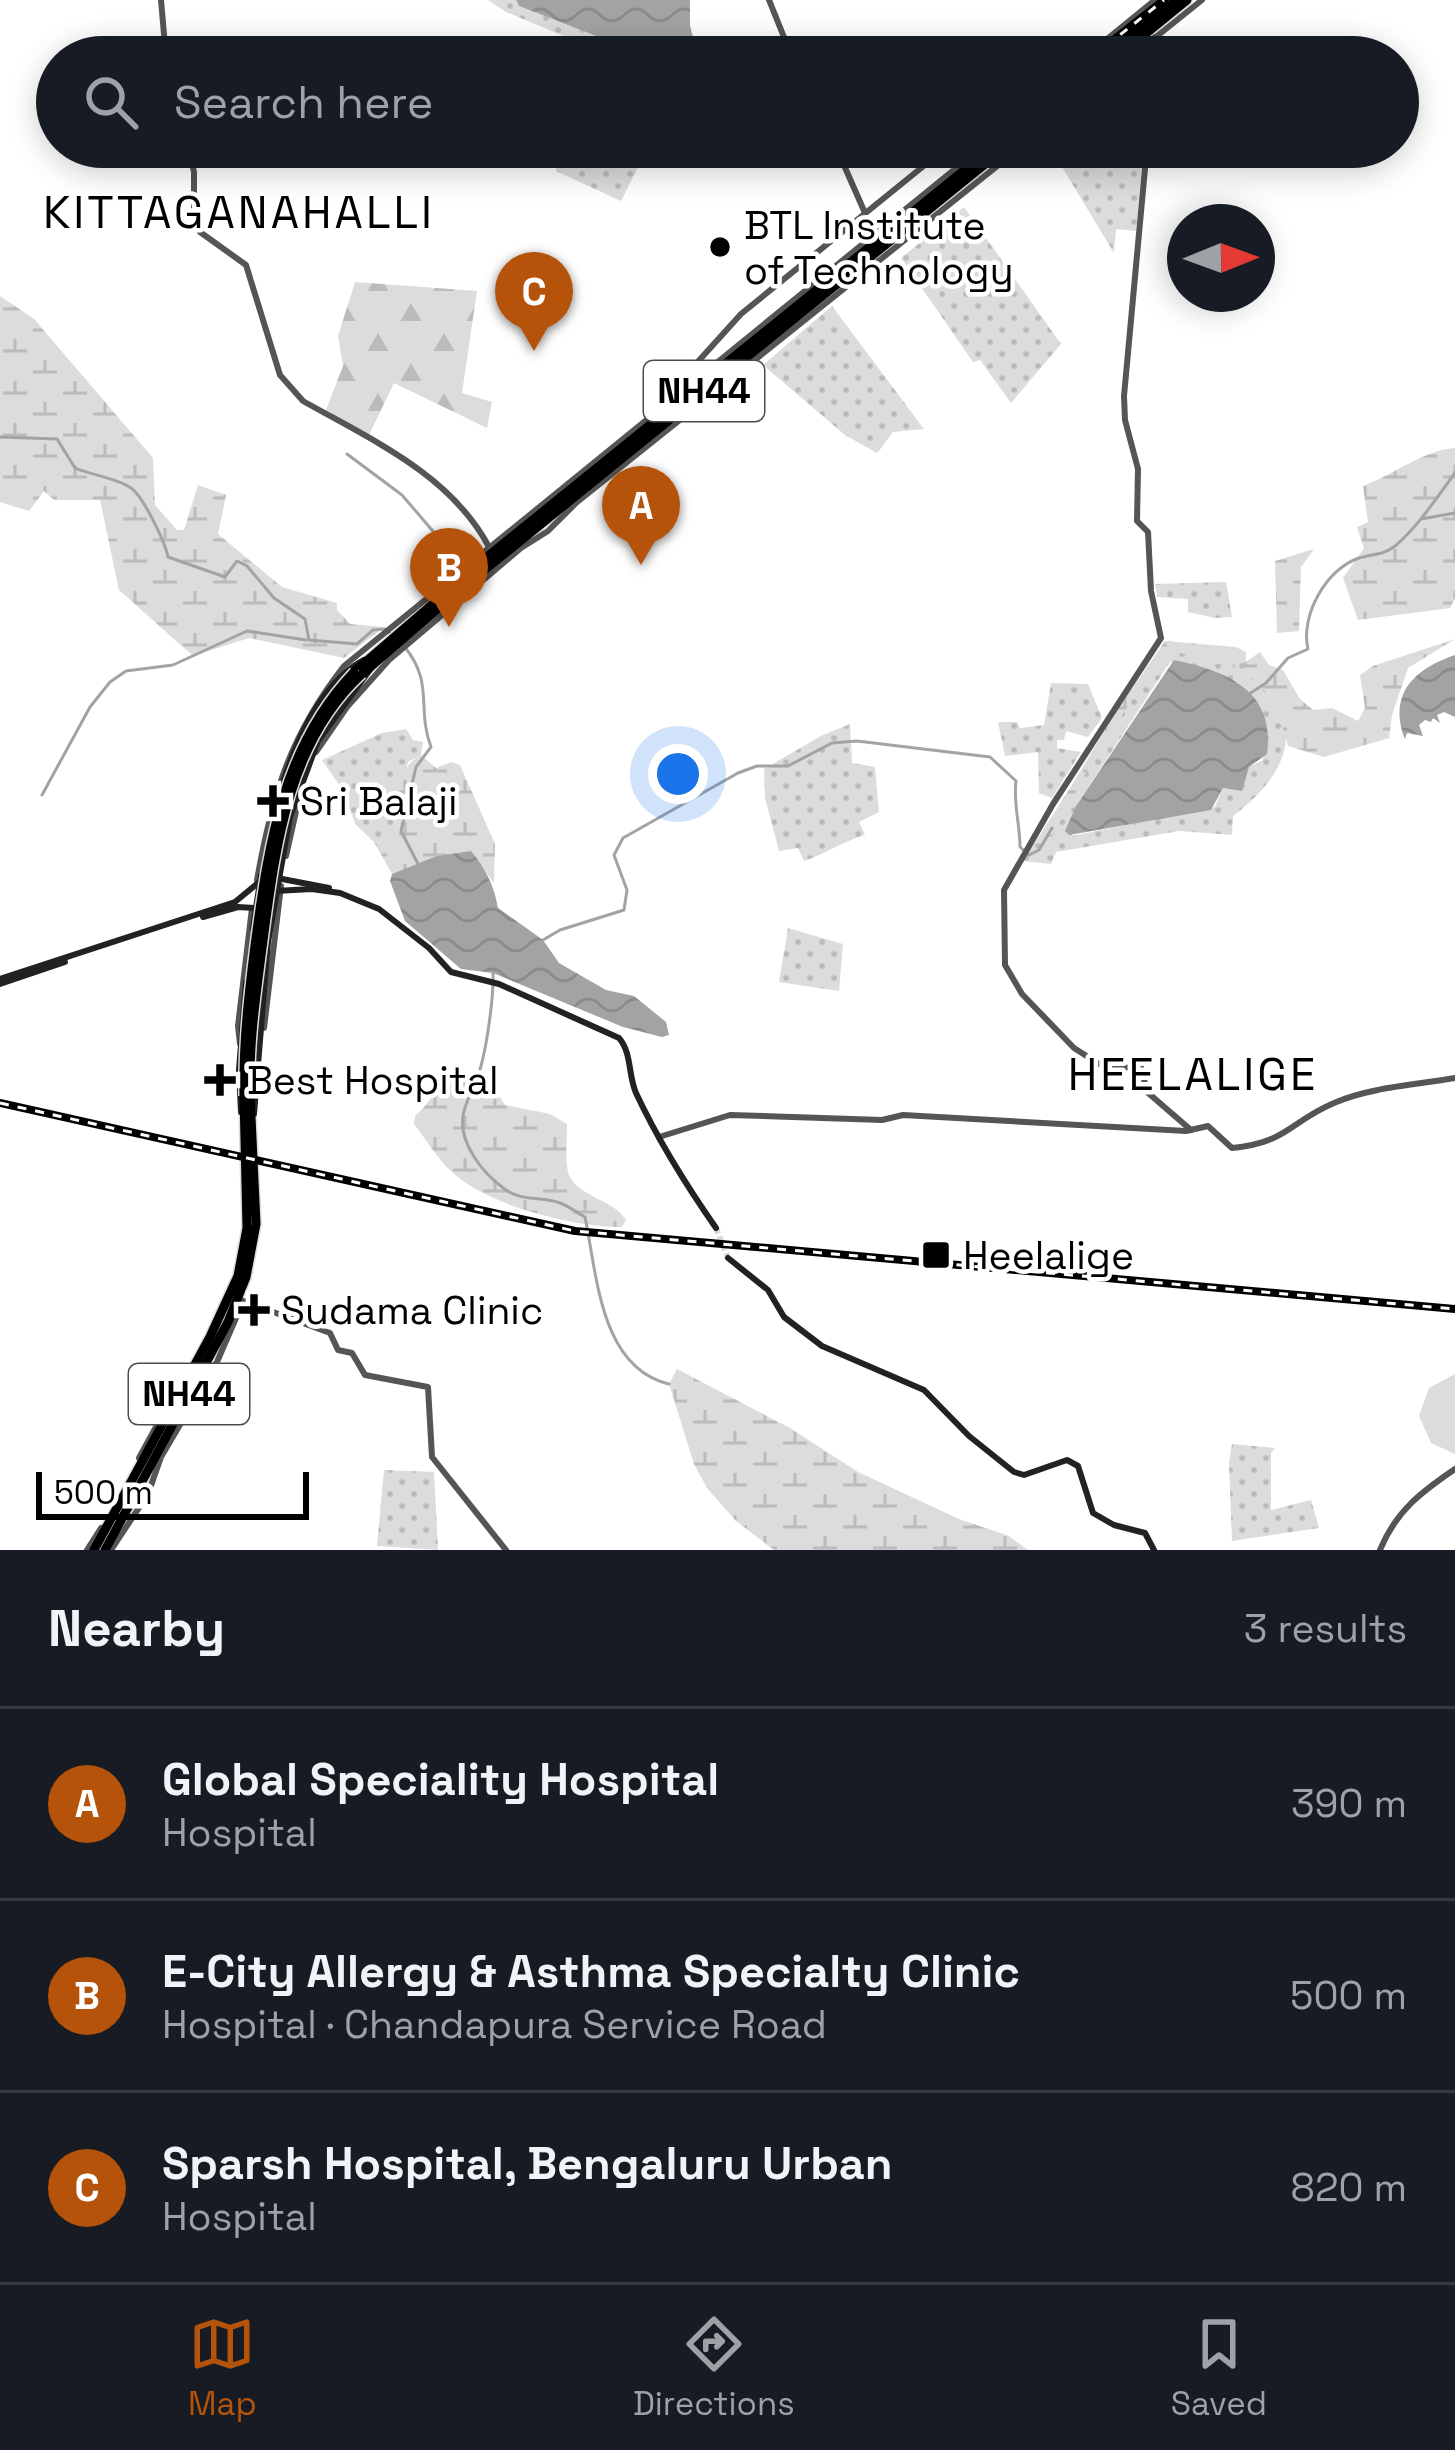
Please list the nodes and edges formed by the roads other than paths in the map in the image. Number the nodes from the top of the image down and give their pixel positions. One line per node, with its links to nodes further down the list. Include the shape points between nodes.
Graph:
1 (161, 0): 8 (street)
2 (769, 0): 9 (street)
3 (1155, 0): 10 (street)
4 (1173, 0): 7 (highway); 11 (street)
5 (1187, 0): 7 (highway)
6 (1202, 0): 13 (street)
7 (1139, 34): 12 (highway)
8 (164, 36)
9 (784, 36)
10 (1111, 36)
11 (1128, 36)
12 (1136, 36)
13 (1157, 36)
14 (192, 168): 26 (street, via 194,222 247,265 290,389 458,500)
15 (845, 168): 23 (street)
16 (921, 168): 23 (street)
17 (957, 168): 24 (street)
18 (966, 168): 24 (highway, NH44)
19 (985, 168): 22 (highway, NH44)
20 (992, 168): 22 (street)
21 (1145, 168): 45 (street, via 1124,395 1138,469 1137,521 1148,532 1161,638 1006,882 1004,959 1022,994 1074,1048 1099,1064 1141,1066 1147,1092)
22 (967, 186): 27 (highway, NH44)
23 (865, 213): 25 (street, via 741,314)
24 (767, 326): 25 (street); 26 (highway, NH44)
25 (654, 413): 26 (street)
26 (490, 550): 27 (highway, NH44)
27 (398, 637): 28 (highway, NH44); 29 (street, via 363,649 331,682); 32 (street, via 317,750)
28 (370, 661): 29 (main road, via 357,663 333,688); 31 (main road, via 318,741); 44 (highway, NH44, bridge, via 314,736 286,808 257,987)
29 (293, 749): 30 (main road); 33 (street)
30 (281, 790): 31 (main road); 33 (main road)
31 (296, 794): 32 (main road)
32 (280, 878): 33 (main road); 34 (main road); 36 (main road, via 341,890)
33 (258, 883): 35 (main road); 40 (main road, via 235,902)
34 (278, 891): 36 (main road, via 340,893); 37 (street)
35 (254, 908): 37 (main road); 38 (main road); 40 (main road); 41 (street)
36 (379, 909): 46 (main road, via 451,972 612,1033 625,1044 633,1087)
37 (275, 911): 39 (main road); 42 (street)
38 (251, 942): 39 (main road); 41 (main road)
39 (268, 944): 42 (main road)
40 (0, 981)
41 (240, 1045): 44 (main road, via 238,1106)
42 (256, 1066): 44 (main road)
43 (1455, 1078): 45 (street, via 1341,1100 1264,1145 1232,1148 1214,1128)
44 (248, 1122): 49 (highway, NH44, via 256,1224); 51 (highway, NH44, via 238,1276)
45 (1191, 1130): 46 (street, via 754,1114)
46 (659, 1137): 47 (main road)
47 (716, 1228)
48 (728, 1258): 54 (main road, via 822,1346 924,1390 1014,1472 1066,1460 1078,1466 1093,1513 1145,1533)
49 (238, 1299): 52 (highway, NH44); 53 (street, via 330,1334 365,1375 428,1387 432,1457)
50 (1455, 1469): 55 (street, via 1414,1496)
51 (90, 1550)
52 (108, 1550)
53 (506, 1550)
54 (1154, 1550)
55 (1380, 1550)

